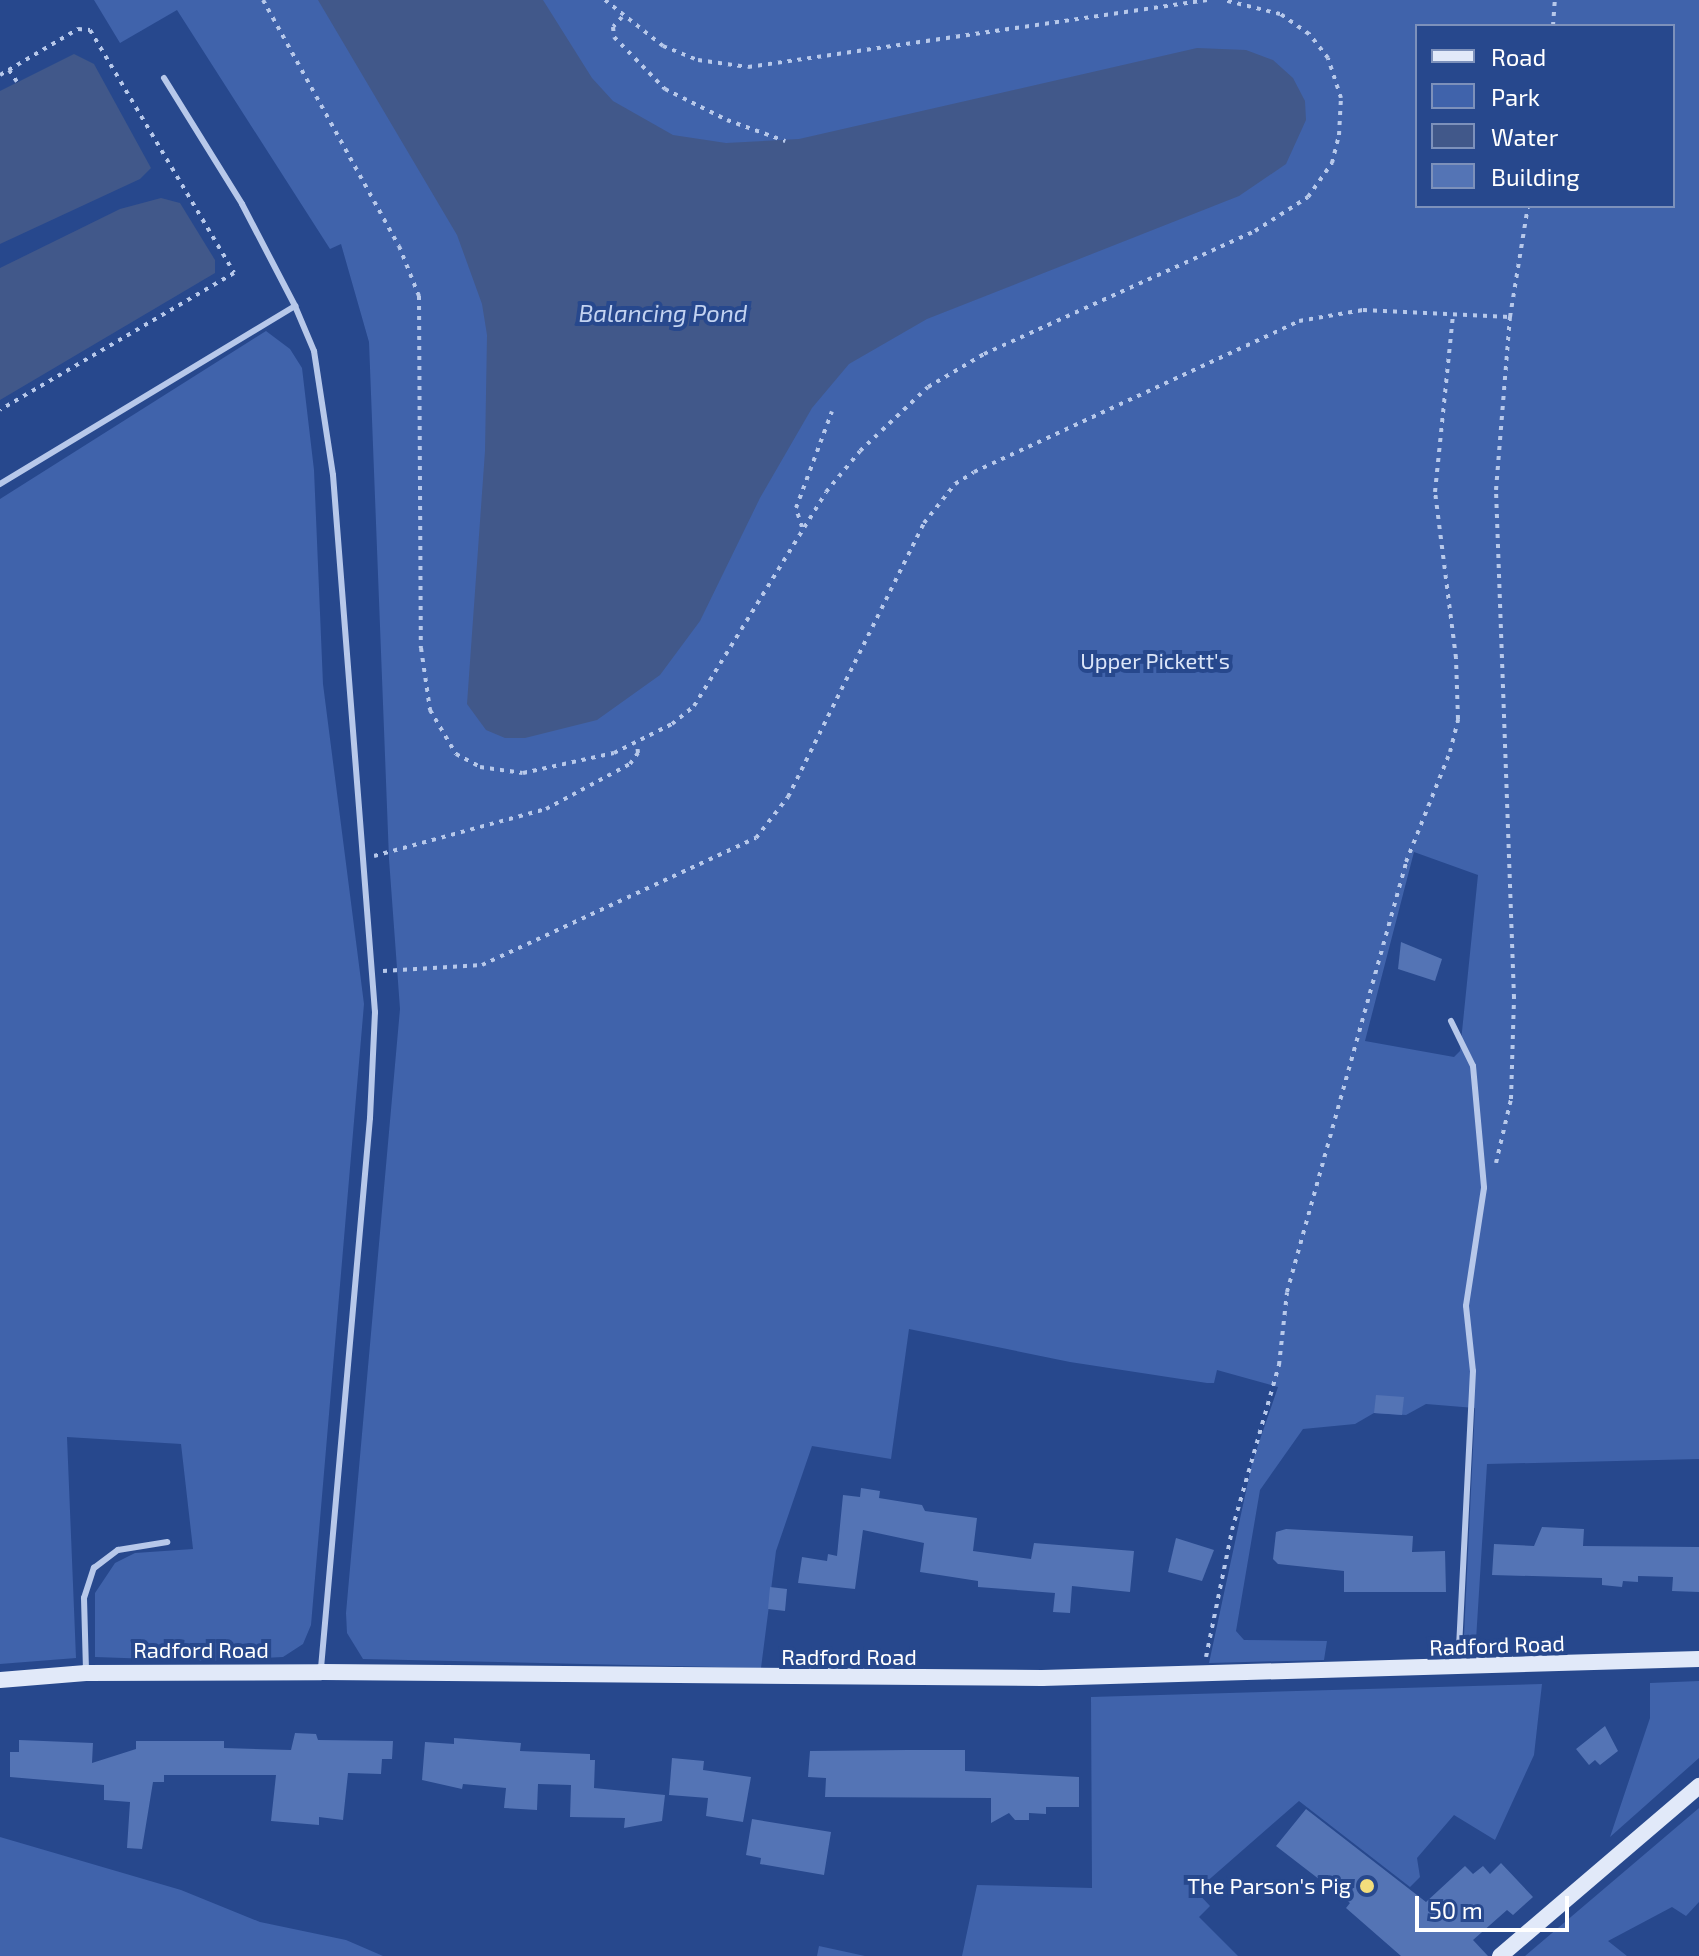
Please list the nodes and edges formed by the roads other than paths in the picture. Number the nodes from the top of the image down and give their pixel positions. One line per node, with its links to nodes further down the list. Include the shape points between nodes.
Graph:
1 (164, 78): 2 (lane, via 242,204)
2 (295, 306): 3 (lane); 8 (lane, via 314,351 333,475 373,971 370,1118)
3 (0, 484)
4 (1451, 1021): 7 (lane, via 1473,1066 1484,1188 1466,1306 1473,1371)
5 (167, 1542): 9 (lane, via 118,1550 94,1568 84,1598)
6 (1699, 1659): 7 (street, Radford Road)
7 (1457, 1669): 8 (street, Radford Road, via 777,1679)
8 (321, 1672): 9 (street, Radford Road)
9 (86, 1673): 10 (street, Radford Road)
10 (0, 1680)
11 (1699, 1786): 12 (street)
12 (1500, 1956)

